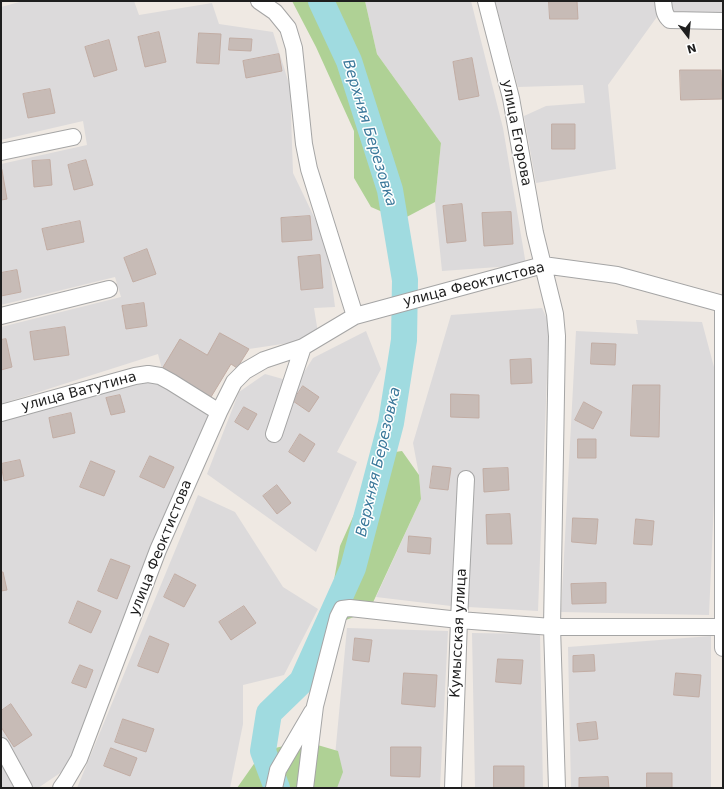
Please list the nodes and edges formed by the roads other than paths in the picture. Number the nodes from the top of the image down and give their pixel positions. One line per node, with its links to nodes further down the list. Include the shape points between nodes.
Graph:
1 (259, 1): 11 (street, via 275,12 288,28 294,48 309,169)
2 (486, 1): 7 (street, улица Егорова, via 511,98)
3 (663, 1): 4 (street, via 664,12 670,20)
4 (723, 21)
5 (73, 137): 6 (street)
6 (1, 152)
7 (543, 265): 9 (street, улица Феоктистова, via 617,275); 11 (street, улица Феоктистова); 18 (street, улица Егорова, via 555,314 557,336)
8 (109, 289): 10 (street)
9 (723, 304): 19 (street)
10 (1, 316)
11 (355, 316): 12 (street, улица Феоктистова)
12 (303, 346): 13 (street, улица Феоктистова, via 264,360 245,371 234,382); 15 (street)
13 (219, 412): 14 (street, улица Ватутина, via 160,376 148,374); 24 (street, улица Феоктистова, via 158,550 80,760)
14 (1, 413)
15 (274, 434)
16 (466, 479): 17 (street, Кумысская улица)
17 (459, 620): 18 (street); 21 (street, via 342,609); 27 (street, Кумысская улица)
18 (552, 627): 19 (street); 28 (street, улица Егорова)
19 (723, 627): 20 (street)
20 (723, 648)
21 (316, 706): 25 (street, via 278,770); 26 (street)
22 (1, 746): 23 (street)
23 (24, 788)
24 (60, 788)
25 (274, 788)
26 (305, 788)
27 (453, 788)
28 (558, 788)

